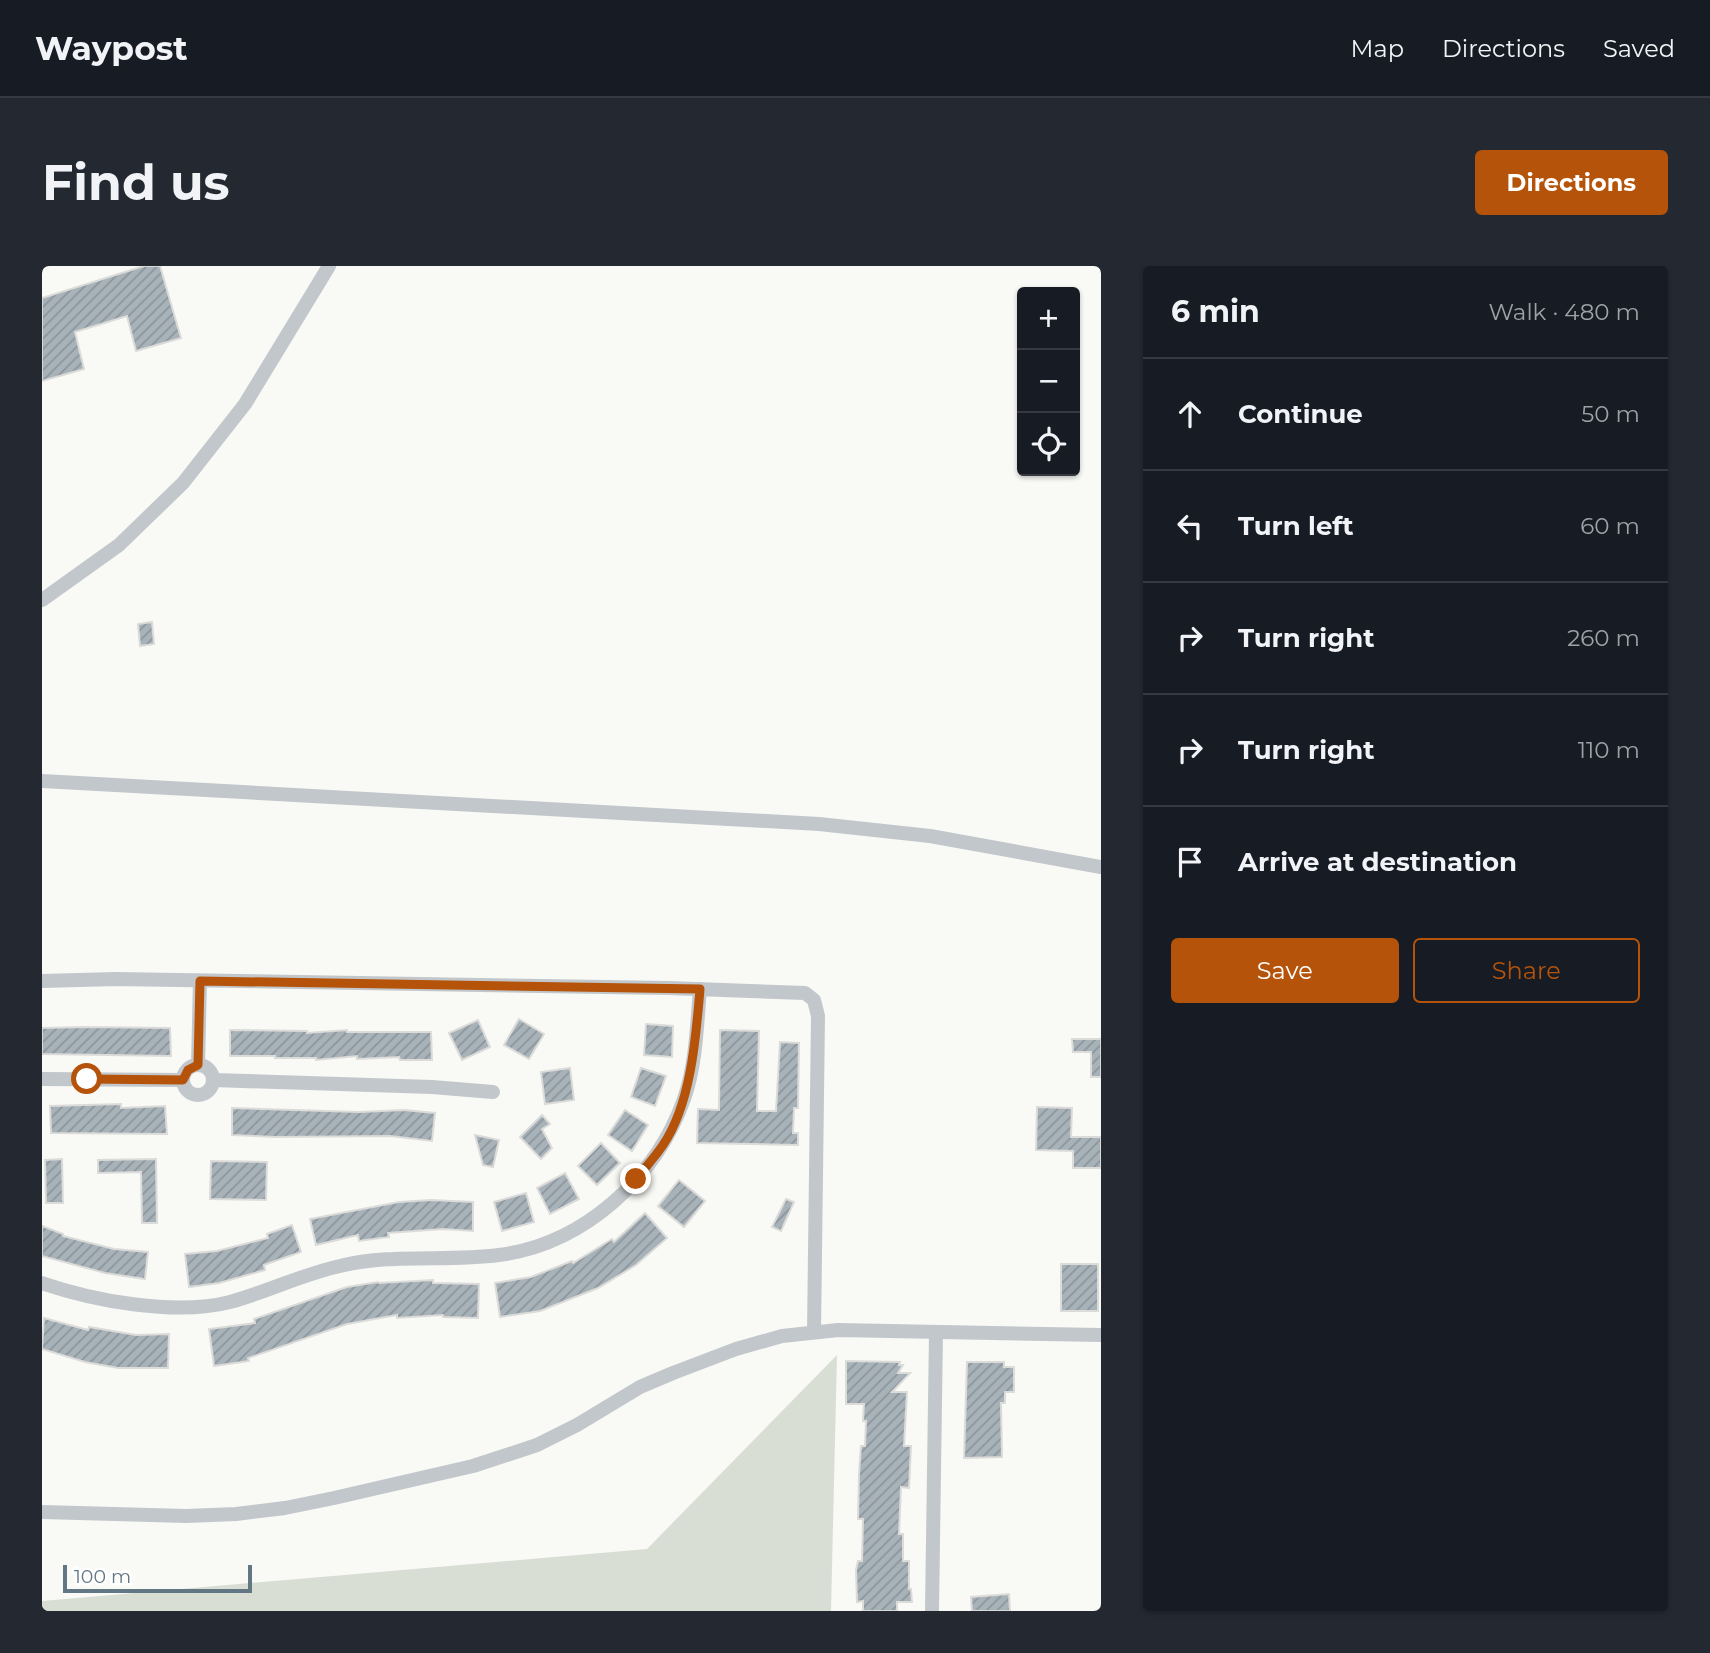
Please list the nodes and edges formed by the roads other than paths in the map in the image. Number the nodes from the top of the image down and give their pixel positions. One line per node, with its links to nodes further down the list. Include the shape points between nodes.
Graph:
1 (329, 266): 2 (street, via 245,404 183,483 119,545)
2 (42, 600)
3 (42, 781): 4 (street, via 818,824 930,836)
4 (1101, 867)
5 (42, 981): 6 (street)
6 (200, 981): 7 (street); 8 (street)
7 (700, 989): 13 (street, via 685,1097 665,1143 611,1206 552,1239 499,1255 381,1259 342,1265 201,1308 101,1299); 14 (street, via 800,991 816,1004)
8 (198, 1065): 10 (street, via 188,1070); 11 (street, via 209,1070)
9 (42, 1079): 10 (street)
10 (183, 1080): 11 (street, via 188,1091 198,1095 208,1091)
11 (213, 1080): 12 (street)
12 (493, 1092)
13 (42, 1283)
14 (814, 1332): 15 (street); 17 (street, via 760,1342 694,1364 639,1387 537,1445 448,1472 285,1508 236,1514)
15 (936, 1332): 16 (street); 18 (street)
16 (1101, 1335)
17 (42, 1512)
18 (932, 1611)

